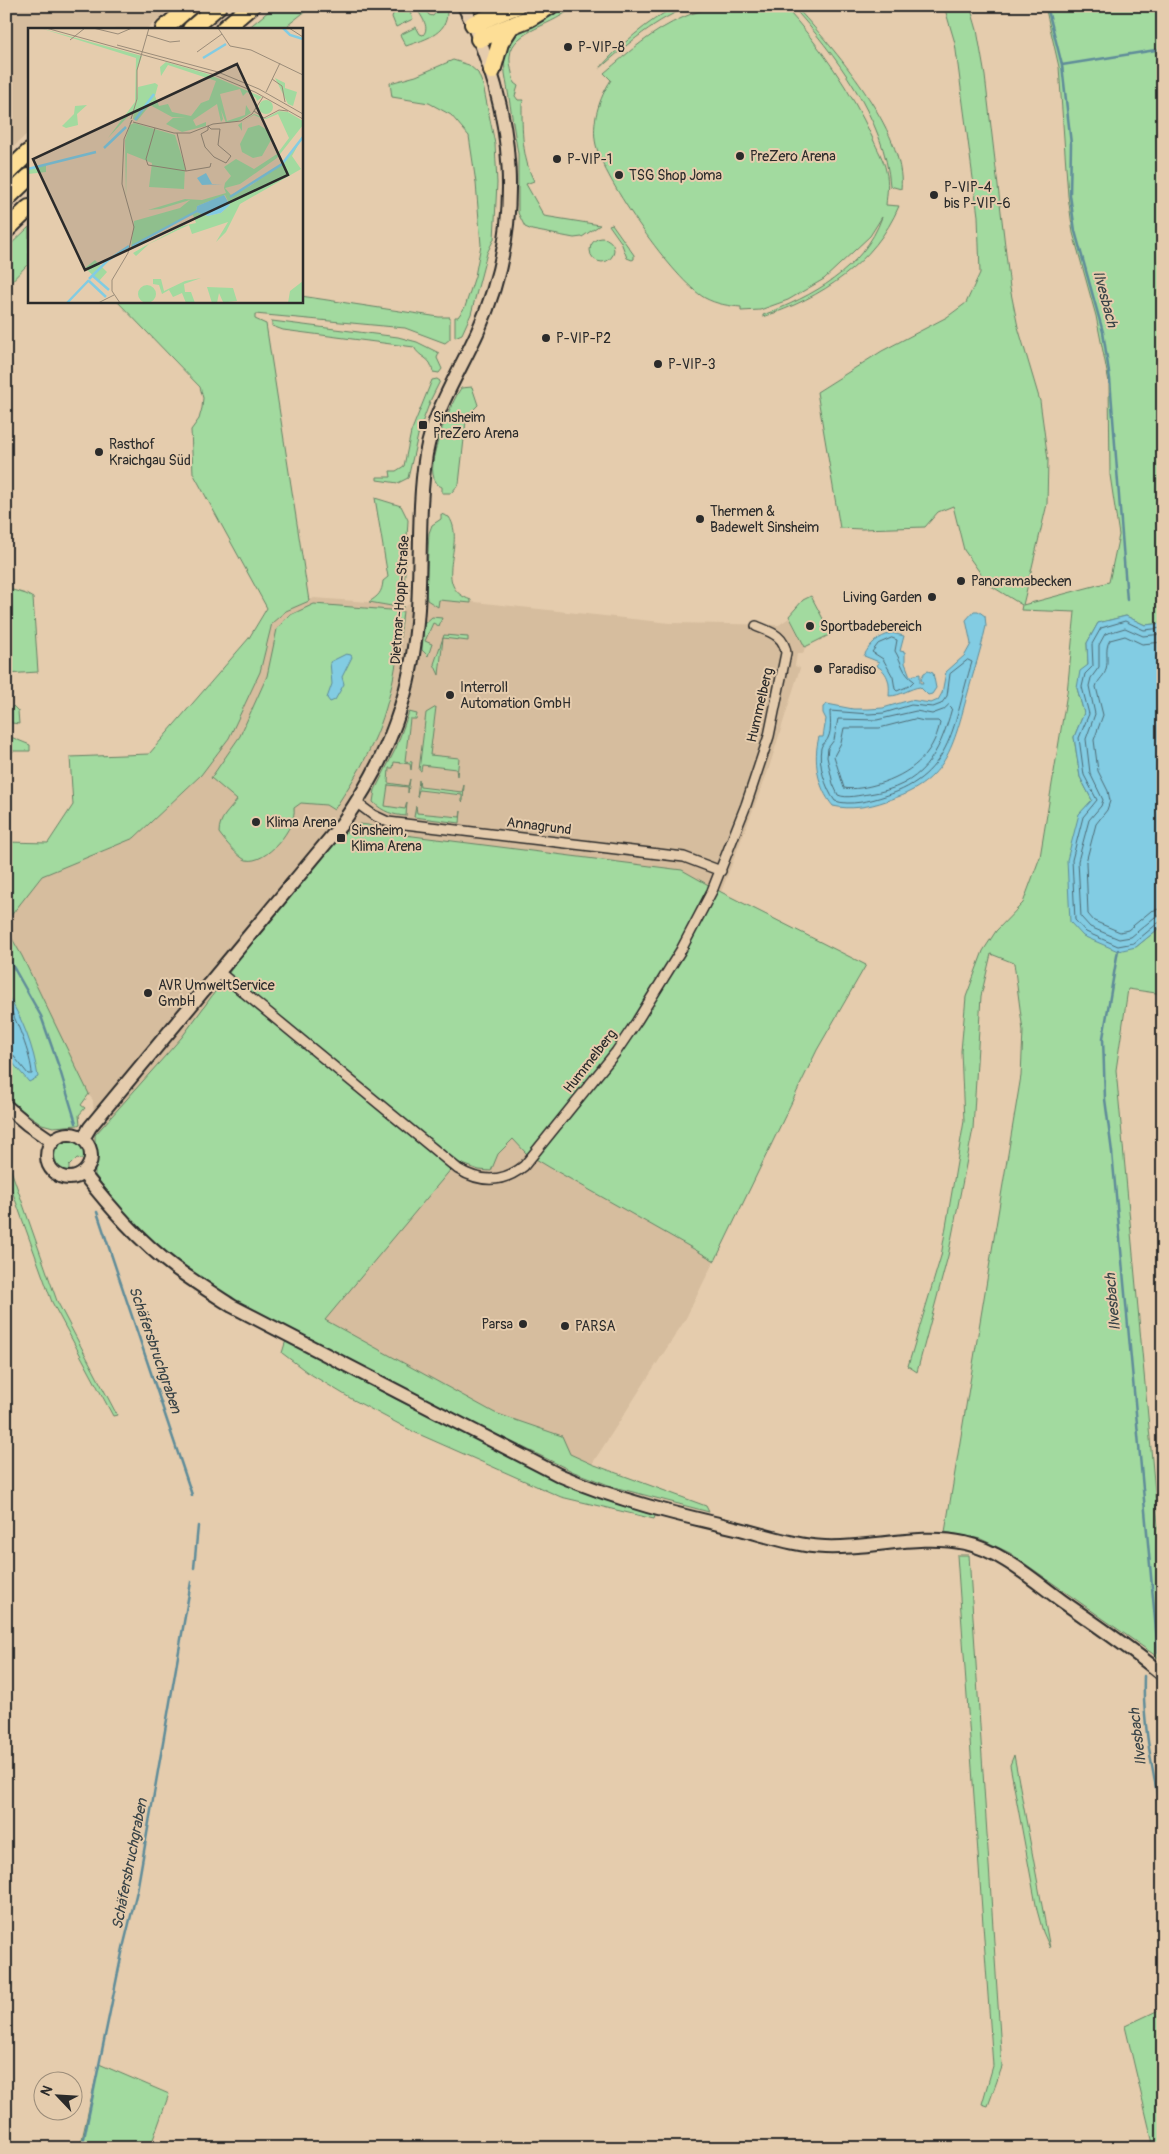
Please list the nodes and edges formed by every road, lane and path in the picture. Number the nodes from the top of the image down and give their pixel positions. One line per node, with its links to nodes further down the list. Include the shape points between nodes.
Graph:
1 (190, 6): 9 (highway)
2 (218, 6): 10 (highway)
3 (251, 6): 11 (highway)
4 (464, 6): 12 (main road, Dietmar-Hopp-Straße)
5 (486, 6): 7 (highway)
6 (550, 6): 8 (highway)
7 (514, 7): 12 (highway)
8 (511, 26): 12 (highway); 13 (highway, via 500,43)
9 (165, 28)
10 (192, 28)
11 (225, 28)
12 (476, 32): 13 (main road, Dietmar-Hopp-Straße)
13 (492, 70): 21 (main road, Dietmar-Hopp-Straße, via 503,113 508,155 505,238 488,306 431,434 424,470 418,610 409,681 386,751)
14 (28, 153): 15 (highway)
15 (6, 174)
16 (28, 178): 17 (highway)
17 (6, 199)
18 (28, 209): 19 (highway)
19 (6, 230)
20 (756, 626): 22 (street, Hummelberg, via 783,640 786,653 769,736)
21 (357, 803): 22 (street, Annagrund, via 388,822 684,856); 23 (main road, Dietmar-Hopp-Straße)
22 (720, 871): 23 (street, Hummelberg, via 681,950 616,1052 524,1166 497,1180 473,1177 458,1170)
23 (219, 972): 25 (main road, Dietmar-Hopp-Straße)
24 (6, 1106): 26 (main road)
25 (82, 1139): 26 (main road, via 67,1134); 27 (main road, via 90,1148 91,1156)
26 (53, 1142): 27 (main road, via 47,1157 54,1172 68,1178)
27 (83, 1173): 28 (main road, via 156,1252 232,1306 559,1474 626,1499 810,1546 936,1540 976,1547 1001,1558)
28 (1163, 1675)

